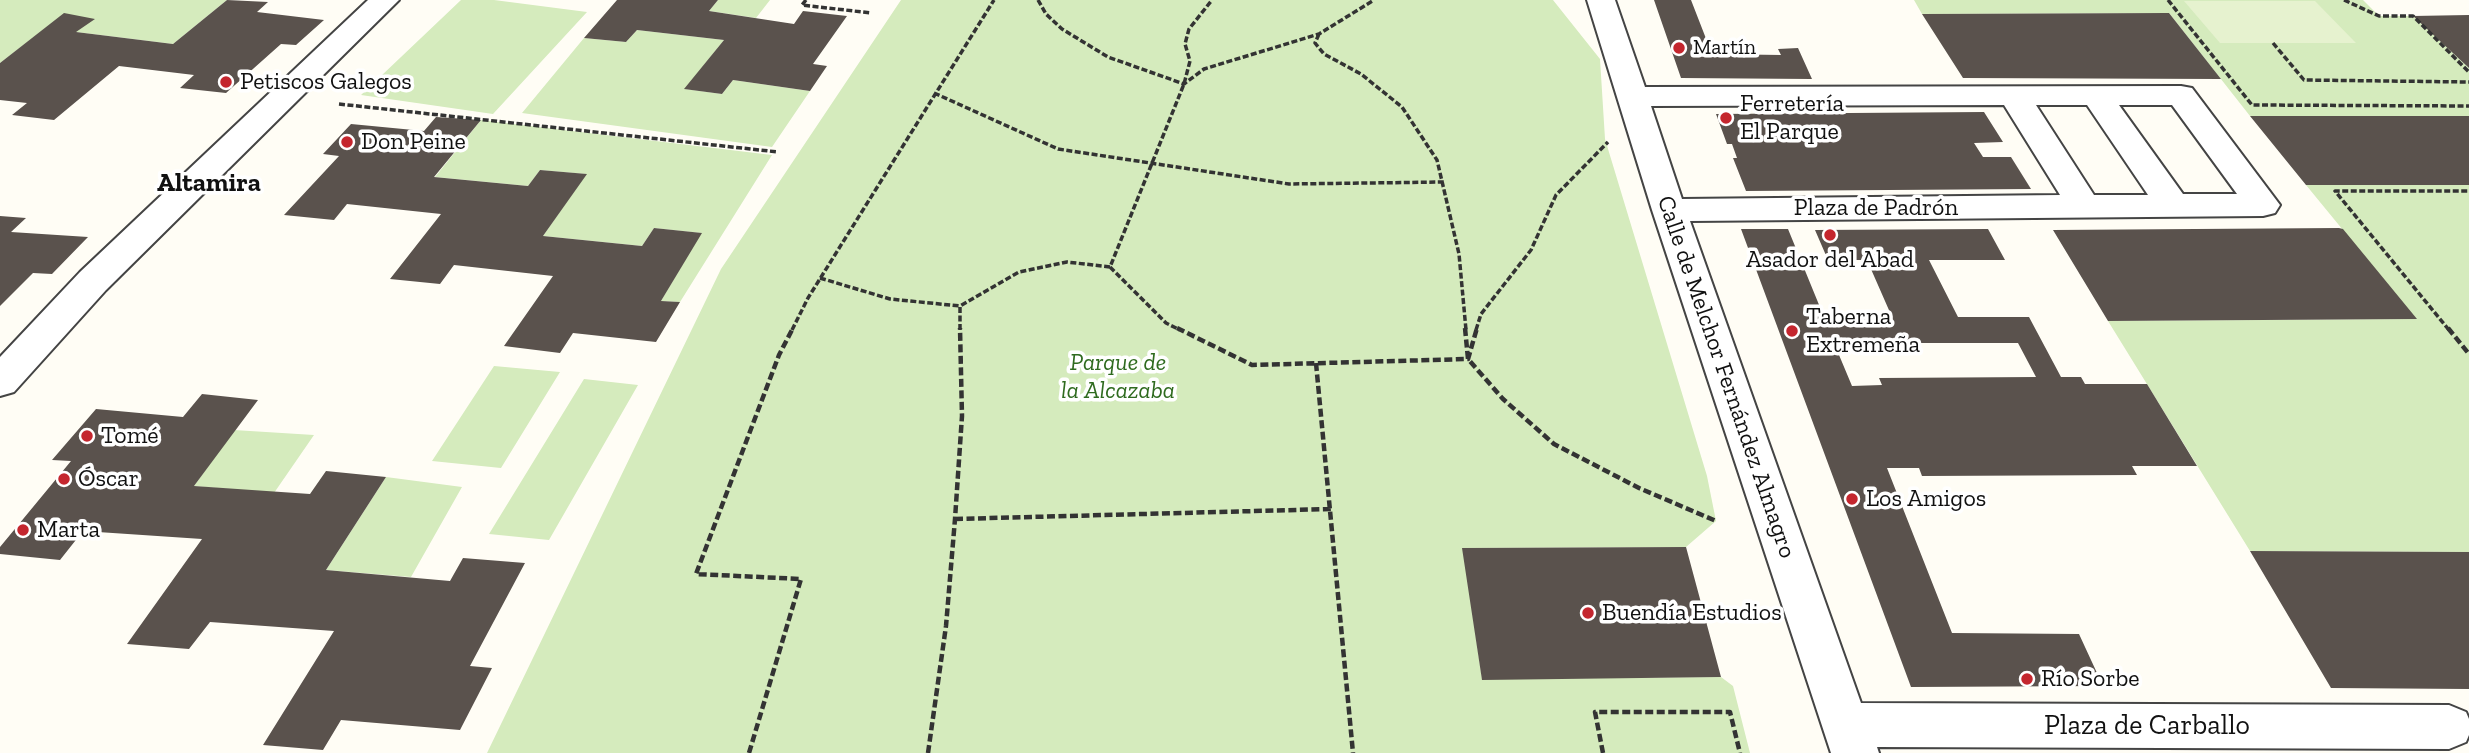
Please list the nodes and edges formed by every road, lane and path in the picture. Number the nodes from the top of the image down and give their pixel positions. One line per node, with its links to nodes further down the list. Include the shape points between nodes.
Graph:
1 (385, 0): 38 (street, via 93,281)
2 (806, 0): 11 (path, via 802,5)
3 (994, 0): 18 (path)
4 (1038, 0): 17 (path, via 1062,29 1108,57)
5 (1212, 0): 17 (path, via 1189,29 1185,44 1190,61)
6 (1374, 0): 12 (path)
7 (1571, 0): 13 (street)
8 (1601, 0): 13 (street, Calle de Melchor Fernández Almagro)
9 (2168, 0): 23 (path, via 2252,105)
10 (2344, 0): 15 (path, via 2379,16 2413,16)
11 (871, 13)
12 (1319, 34): 17 (path, via 1204,69); 27 (path, via 1315,43 1324,54 1361,74 1402,107 1429,146)
13 (1615, 38): 21 (street, Calle de Melchor Fernández Almagro)
14 (2273, 43): 16 (path, via 2304,80)
15 (2469, 72)
16 (2469, 82)
17 (1184, 84): 26 (path)
18 (934, 93): 26 (path, via 1058,149); 33 (path)
19 (2014, 96): 20 (street, Plaza de Padrón); 21 (street, Plaza de Padrón); 30 (street)
20 (2097, 96): 29 (street); 29 (street, Plaza de Padrón, via 2181,95 2263,205)
21 (1632, 97): 31 (street, Calle de Melchor Fernández Almagro)
22 (339, 104): 25 (path)
23 (2469, 106)
24 (1610, 140): 36 (path, via 1556,195 1531,250 1482,314)
25 (778, 152)
26 (1154, 163): 27 (path, via 1289,184); 32 (path)
27 (1444, 182): 36 (path, via 1459,254)
28 (2469, 191): 35 (path, via 2335,191)
29 (2173, 206): 30 (street, Plaza de Padrón)
30 (2084, 207): 31 (street, Plaza de Padrón)
31 (1669, 210): 43 (street, Calle de Melchor Fernández Almagro)
32 (1110, 267): 34 (path, via 1068,262 1019,272); 37 (path, via 1166,323 1252,365)
33 (820, 278): 34 (path, via 890,299); 44 (path, via 779,355 696,574 801,579)
34 (960, 306): 40 (path, via 962,416)
35 (2469, 354)
36 (1468, 359): 37 (path); 41 (path, via 1503,399 1554,444)
37 (1316, 363): 39 (path)
38 (0, 382)
39 (1331, 509): 40 (path); 46 (path)
40 (956, 519): 45 (path)
41 (1716, 521)
42 (2461, 735): 43 (street, Plaza de Carballo)
43 (1851, 739)
44 (750, 753)
45 (928, 753)
46 (1353, 753)
47 (1603, 753): 48 (path, via 1595,712 1730,712)
48 (1740, 753)

